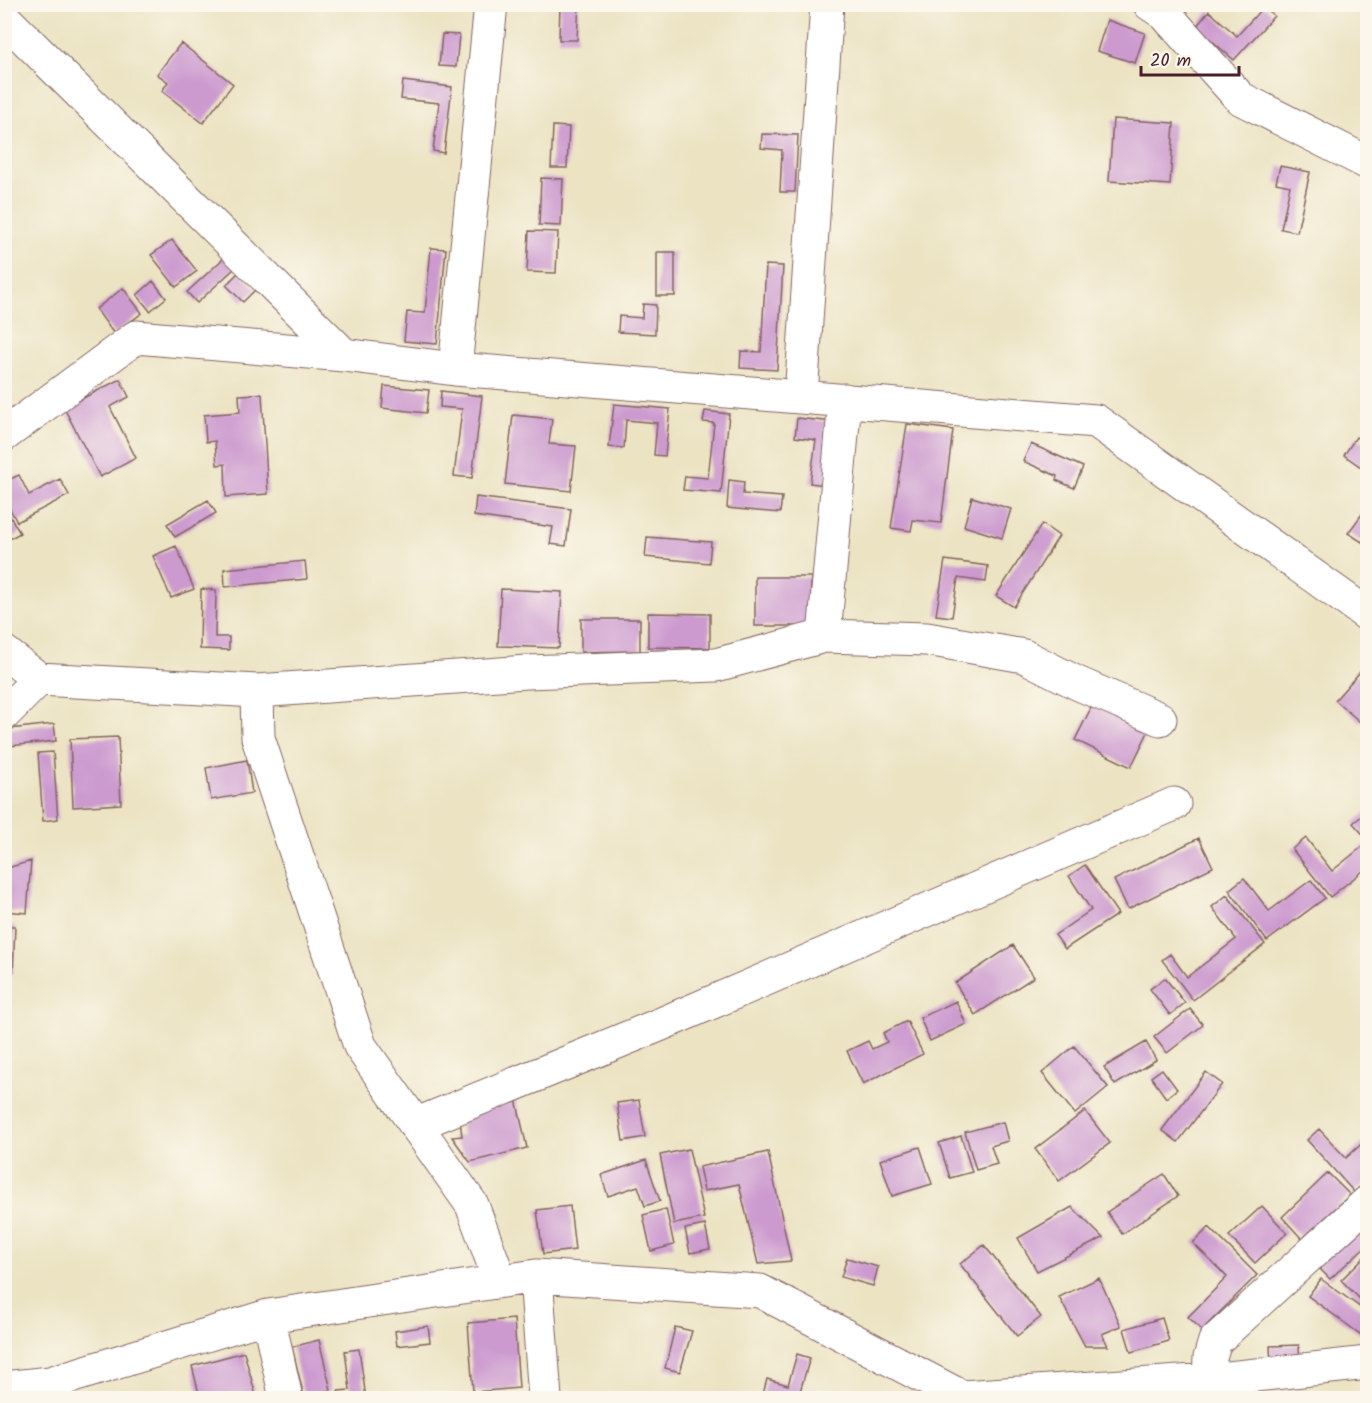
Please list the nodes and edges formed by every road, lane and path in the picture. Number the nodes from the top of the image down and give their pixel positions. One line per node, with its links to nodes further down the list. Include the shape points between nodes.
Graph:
1 (491, 4): 7 (street)
2 (827, 4): 8 (street)
3 (1150, 4): 5 (street, via 1165,14 1240,98)
4 (4, 18): 6 (street)
5 (1368, 164)
6 (344, 355): 7 (street); 10 (street, via 136,337)
7 (455, 369): 8 (street)
8 (801, 397): 9 (street)
9 (845, 400): 11 (street, via 1096,421); 12 (street)
10 (4, 435)
11 (1368, 615)
12 (824, 636): 15 (street, via 716,665 527,672); 17 (street, via 927,639 1024,656)
13 (4, 652): 14 (street)
14 (39, 679): 15 (street); 16 (street)
15 (258, 691): 19 (street, via 258,738 360,1046)
16 (4, 714)
17 (1160, 719)
18 (1174, 804): 19 (street)
19 (415, 1125): 22 (street, via 471,1205)
20 (1368, 1202): 25 (street, via 1215,1341)
21 (536, 1276): 22 (street); 25 (street, via 760,1291 962,1397); 29 (street)
22 (500, 1281): 23 (street)
23 (268, 1316): 27 (street); 28 (street)
24 (1368, 1363): 25 (street)
25 (1209, 1380)
26 (4, 1388): 27 (street)
27 (53, 1390)
28 (286, 1398)
29 (545, 1398)

